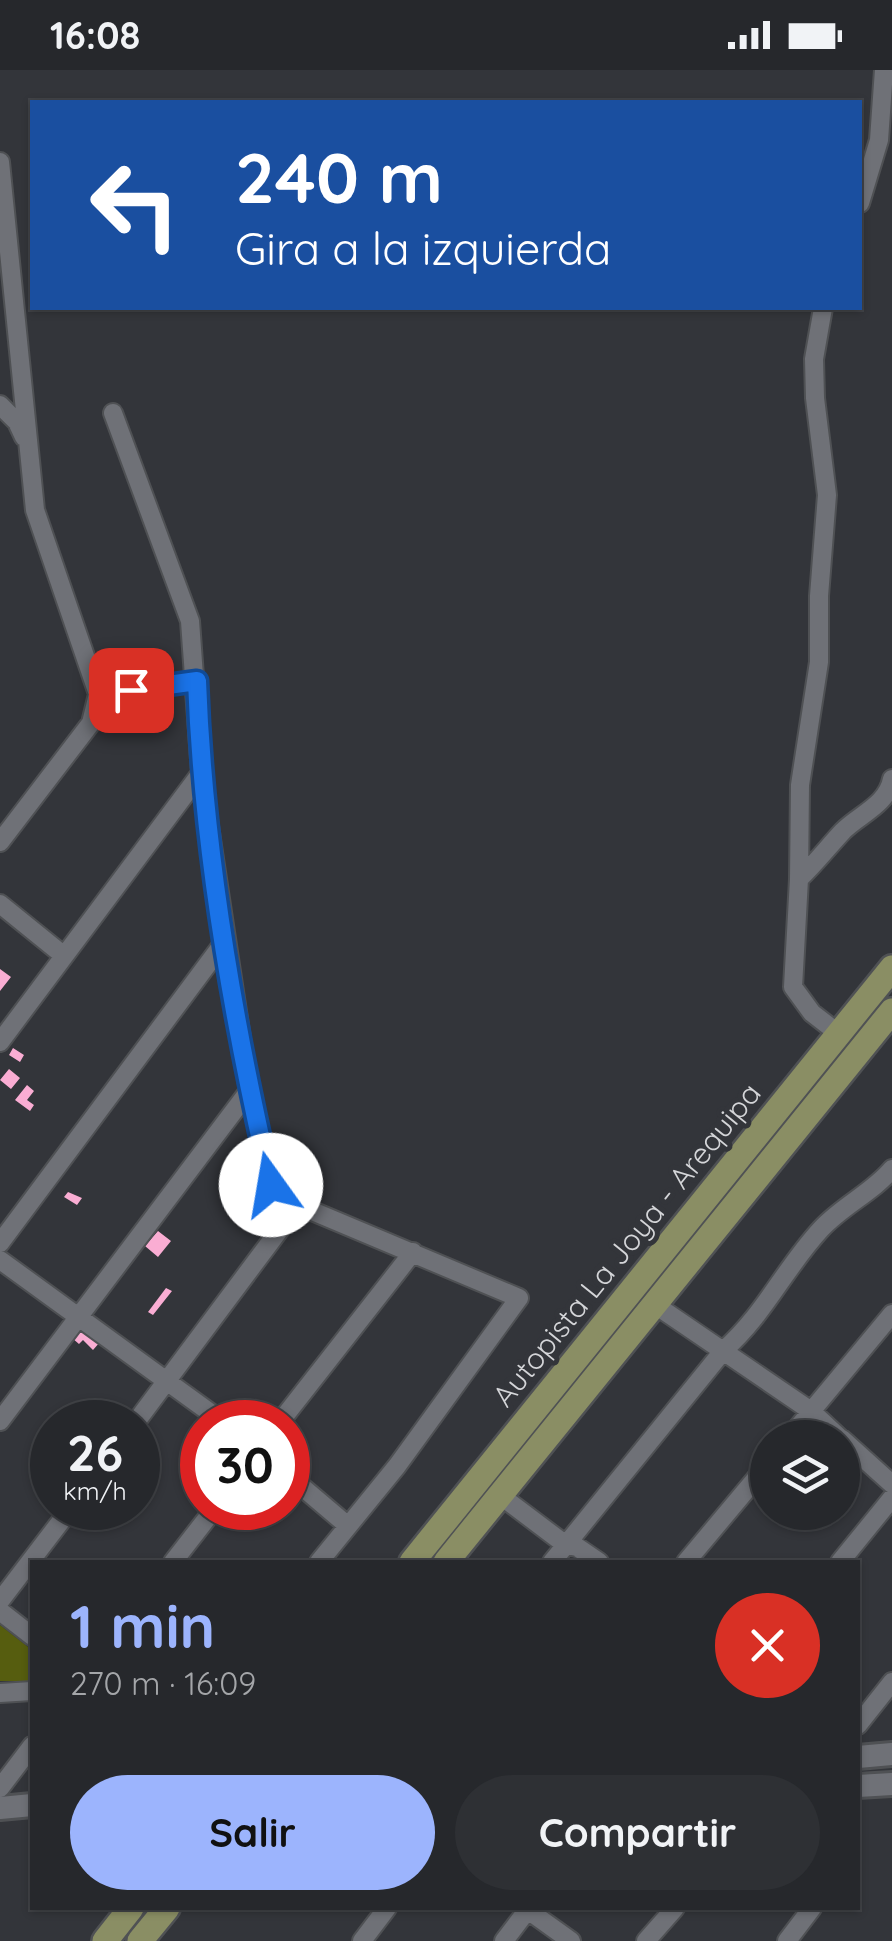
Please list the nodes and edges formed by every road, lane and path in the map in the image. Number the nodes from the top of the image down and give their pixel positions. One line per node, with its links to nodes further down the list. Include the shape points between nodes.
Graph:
1 (884, 70): 3 (street, via 879,140)
2 (0, 162): 7 (street)
3 (862, 196)
4 (823, 310): 13 (street, via 814,378 827,495 819,662 800,785)
5 (0, 405): 7 (street)
6 (113, 414): 8 (street, via 190,621)
7 (31, 452): 9 (street, via 35,510)
8 (197, 681): 9 (street); 10 (street)
9 (98, 694): 12 (street, via 91,723)
10 (200, 772): 15 (street); 16 (street)
11 (892, 779): 13 (street, via 887,794)
12 (0, 842)
13 (799, 879): 19 (street, via 793,987 812,1014)
14 (0, 904): 16 (street)
15 (225, 940): 21 (street); 24 (street)
16 (63, 955): 20 (street)
17 (892, 968): 19 (main road, Autopista La Joya - Arequipa)
18 (892, 1011): 27 (main road, Autopista La Joya - Arequipa)
19 (840, 1034): 52 (main road, Autopista La Joya - Arequipa)
20 (0, 1042)
21 (249, 1091): 23 (street, via 271,1185); 28 (street)
22 (891, 1172): 30 (street, via 828,1220 767,1305)
23 (298, 1205): 25 (street); 31 (street)
24 (0, 1243)
25 (412, 1252): 34 (street); 45 (street, via 519,1298)
26 (0, 1260): 28 (street)
27 (656, 1306): 30 (street); 43 (main road, Autopista La Joya - Arequipa)
28 (78, 1314): 31 (street); 38 (street)
29 (892, 1314): 35 (street)
30 (723, 1351): 35 (street); 48 (street)
31 (169, 1380): 32 (street); 33 (street)
32 (153, 1400)
33 (195, 1400)
34 (297, 1400)
35 (811, 1411): 36 (street); 37 (street)
36 (804, 1420)
37 (821, 1420)
38 (0, 1421)
39 (860, 1455): 40 (street)
40 (892, 1484)
41 (750, 1486): 56 (street)
42 (310, 1494): 45 (street)
43 (501, 1496): 48 (street); 53 (main road, Autopista La Joya - Arequipa)
44 (892, 1498): 57 (street)
45 (347, 1525): 51 (street)
46 (55, 1530): 49 (street)
47 (198, 1530): 50 (street)
48 (566, 1545): 54 (street); 55 (street)
49 (32, 1560)
50 (175, 1560)
51 (321, 1560)
52 (414, 1560)
53 (448, 1560)
54 (554, 1560)
55 (595, 1560)
56 (688, 1560)
57 (842, 1560)
58 (30, 1562): 59 (street)
59 (0, 1601)
60 (0, 1610): 61 (street)
61 (30, 1634)
62 (892, 1682): 65 (street)
63 (30, 1691): 64 (street)
64 (0, 1693)
65 (860, 1722)
66 (30, 1749): 71 (street)
67 (892, 1754): 68 (street)
68 (860, 1757)
69 (892, 1784): 70 (street)
70 (860, 1786)
71 (0, 1788)
72 (30, 1805): 73 (street)
73 (0, 1808)
74 (130, 1910): 81 (main road)
75 (165, 1910): 82 (main road)
76 (386, 1910): 83 (street)
77 (526, 1910): 84 (street)
78 (530, 1910): 85 (street)
79 (673, 1910): 86 (street)
80 (810, 1910): 87 (street)
81 (104, 1941)
82 (140, 1941)
83 (362, 1941)
84 (504, 1941)
85 (571, 1941)
86 (646, 1941)
87 (787, 1941)

